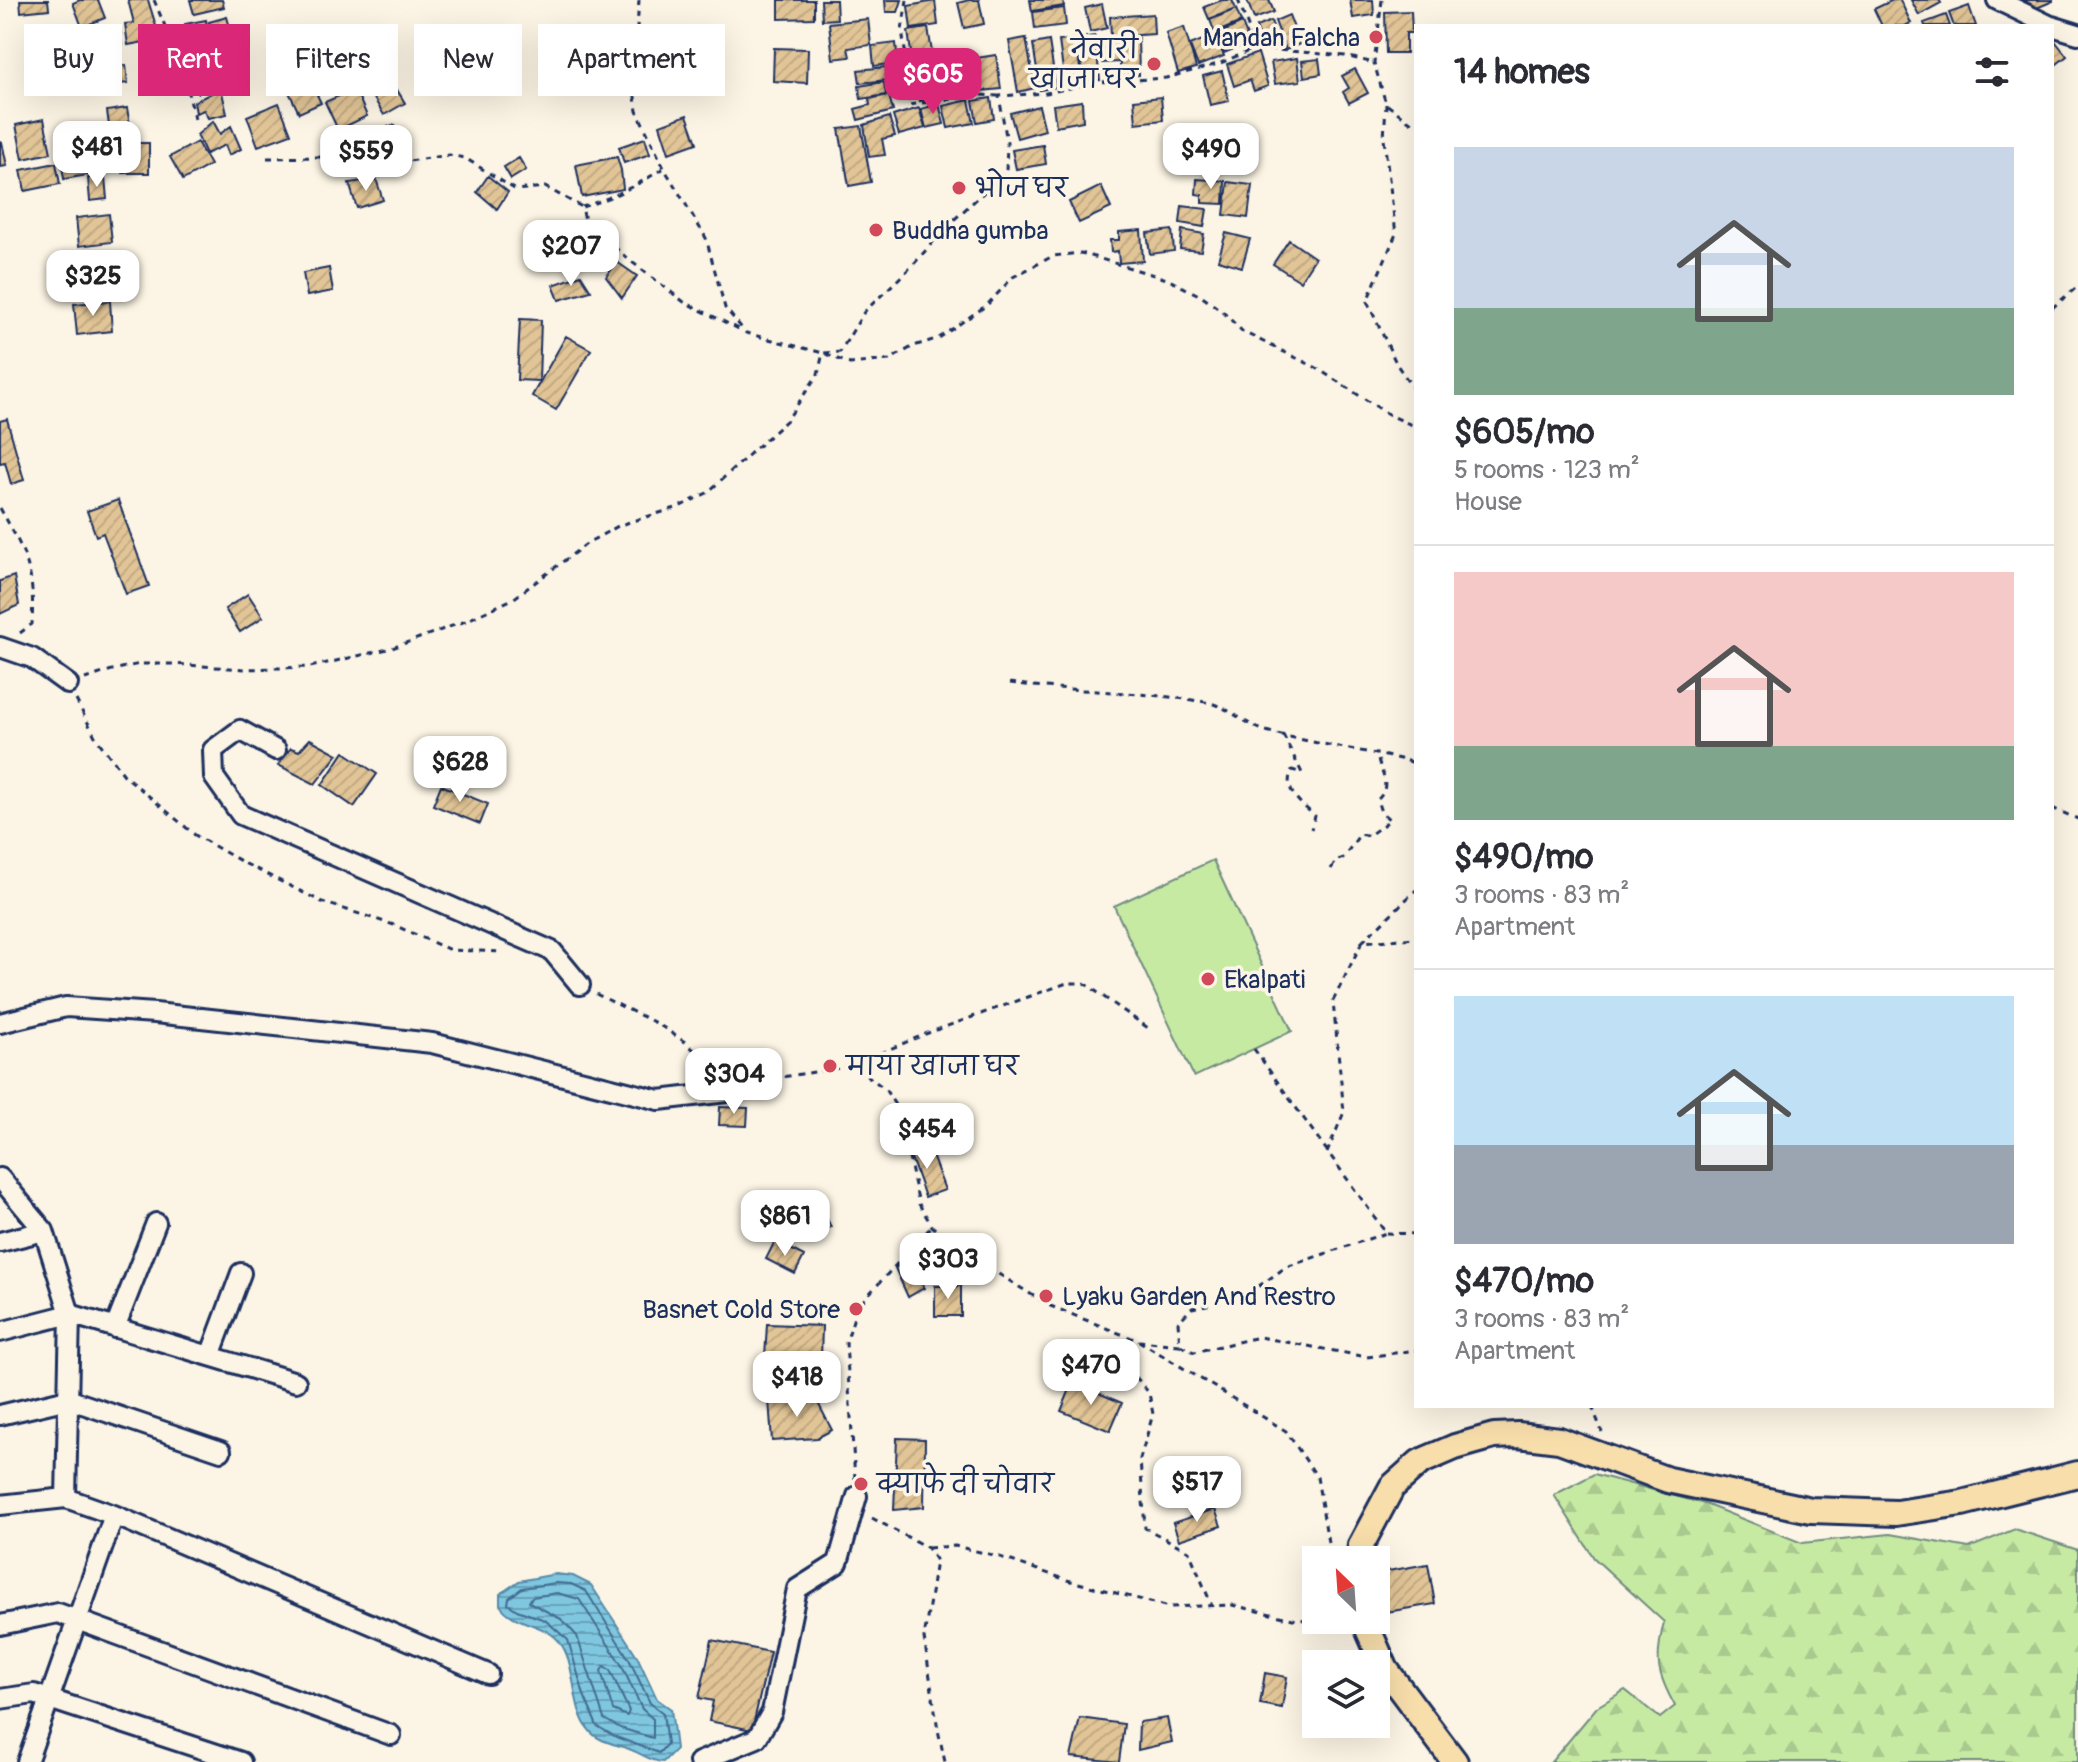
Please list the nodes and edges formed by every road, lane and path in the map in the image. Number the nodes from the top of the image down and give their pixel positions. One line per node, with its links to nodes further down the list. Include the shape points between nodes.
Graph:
1 (154, 0): 14 (path, via 180,62)
2 (639, 0): 17 (path, via 633,83 637,111)
3 (907, 0): 12 (path, via 902,30 908,105)
4 (1238, 0): 10 (path)
5 (1382, 0): 11 (path)
6 (1997, 0): 7 (street)
7 (2048, 24)
8 (2054, 27): 9 (street)
9 (2078, 34)
10 (1256, 48): 11 (path); 12 (path, via 1166,78)
11 (1374, 63): 13 (path)
12 (999, 96): 22 (path, via 1006,172 864,312 840,352)
13 (1386, 104): 15 (path); 23 (path, via 1384,139 1396,234 1367,301 1391,355)
14 (196, 123)
15 (1414, 125)
16 (267, 158): 18 (path, via 320,157 383,165 449,155 465,158 516,190 545,187)
17 (664, 168): 18 (path); 21 (path, via 706,238 725,308)
18 (582, 207): 21 (path, via 585,221 628,259 684,302)
19 (2078, 286): 20 (path)
20 (2054, 306)
21 (746, 333): 22 (path)
22 (823, 353): 24 (path, via 850,364 889,360 939,338 987,305 1013,277 1053,256 1081,253 1167,279 1201,296 1243,332 1315,367); 28 (path, via 818,374 787,420 707,493 620,525 513,599 463,622 392,648 310,667 140,664)
23 (1414, 389)
24 (1414, 426)
25 (0, 508): 26 (path, via 23,550 34,587 32,624)
26 (0, 648): 28 (street, via 32,658)
27 (1010, 683): 29 (path, via 1210,702)
28 (68, 684): 40 (path, via 96,738 124,775 195,835 322,902 450,950)
29 (1283, 735): 31 (path); 35 (path, via 1302,773 1292,770 1290,787 1315,816)
30 (276, 750): 41 (street, via 240,730 213,750 214,777 241,815 552,951)
31 (1377, 753): 32 (path); 36 (path, via 1385,789 1377,800 1390,820 1368,836 1360,834)
32 (1414, 762)
33 (2054, 809): 34 (path)
34 (2078, 819)
35 (1311, 829)
36 (1331, 869)
37 (1414, 892): 39 (path)
38 (1414, 938): 39 (path)
39 (1362, 942): 47 (path, via 1333,1001 1344,1112)
40 (507, 953)
41 (580, 985): 46 (path, via 667,1030 714,1066)
42 (0, 1023): 46 (street, via 66,1007 155,1013 432,1043 659,1100)
43 (1148, 1028): 45 (path, via 1084,983 1067,983)
44 (1254, 1049): 47 (path)
45 (847, 1067): 46 (path, via 752,1080); 50 (path, via 885,1089 895,1105 919,1204)
46 (736, 1091)
47 (1327, 1153): 52 (path)
48 (0, 1178): 51 (street)
49 (156, 1223): 57 (street)
50 (932, 1226): 59 (path, via 954,1246 1048,1305); 68 (path, via 857,1307 846,1343)
51 (44, 1231): 54 (street); 56 (street)
52 (1386, 1233): 53 (path); 60 (path, via 1286,1267 1242,1298 1192,1308 1178,1322)
53 (1414, 1234)
54 (0, 1242)
55 (241, 1273): 62 (street)
56 (70, 1314): 57 (street); 58 (street); 64 (street)
57 (115, 1328): 62 (street)
58 (0, 1332)
59 (1139, 1341): 60 (path); 72 (path, via 1286,1431 1317,1477); 75 (path, via 1126,1356 1149,1393 1153,1414 1140,1459 1145,1528 1189,1551)
60 (1180, 1345): 61 (path, via 1194,1352 1259,1337 1367,1357)
61 (1414, 1350)
62 (210, 1356): 63 (street)
63 (296, 1382)
64 (68, 1399): 65 (street); 66 (street); 69 (street)
65 (0, 1415)
66 (221, 1451)
67 (2078, 1474): 73 (main road, via 1990,1497 1896,1513 1811,1510 1668,1480 1559,1440 1494,1436 1420,1462 1392,1487)
68 (857, 1496): 74 (path, via 880,1524); 84 (street, via 838,1563 797,1589 772,1712 757,1738)
69 (66, 1498): 70 (street); 71 (street)
70 (0, 1505)
71 (114, 1515): 79 (street); 82 (street)
72 (1329, 1546)
73 (1361, 1546)
74 (928, 1548): 75 (path, via 955,1546 997,1556 1169,1607); 85 (path, via 936,1561 924,1638)
75 (1212, 1606): 76 (path, via 1232,1605)
76 (1302, 1620)
77 (0, 1625): 81 (street, via 58,1613)
78 (1370, 1634): 86 (main road, via 1386,1670)
79 (488, 1674)
80 (0, 1699): 83 (street, via 34,1694)
81 (391, 1735)
82 (27, 1762)
83 (241, 1762)
84 (699, 1762)
85 (945, 1762)
86 (1455, 1762)

